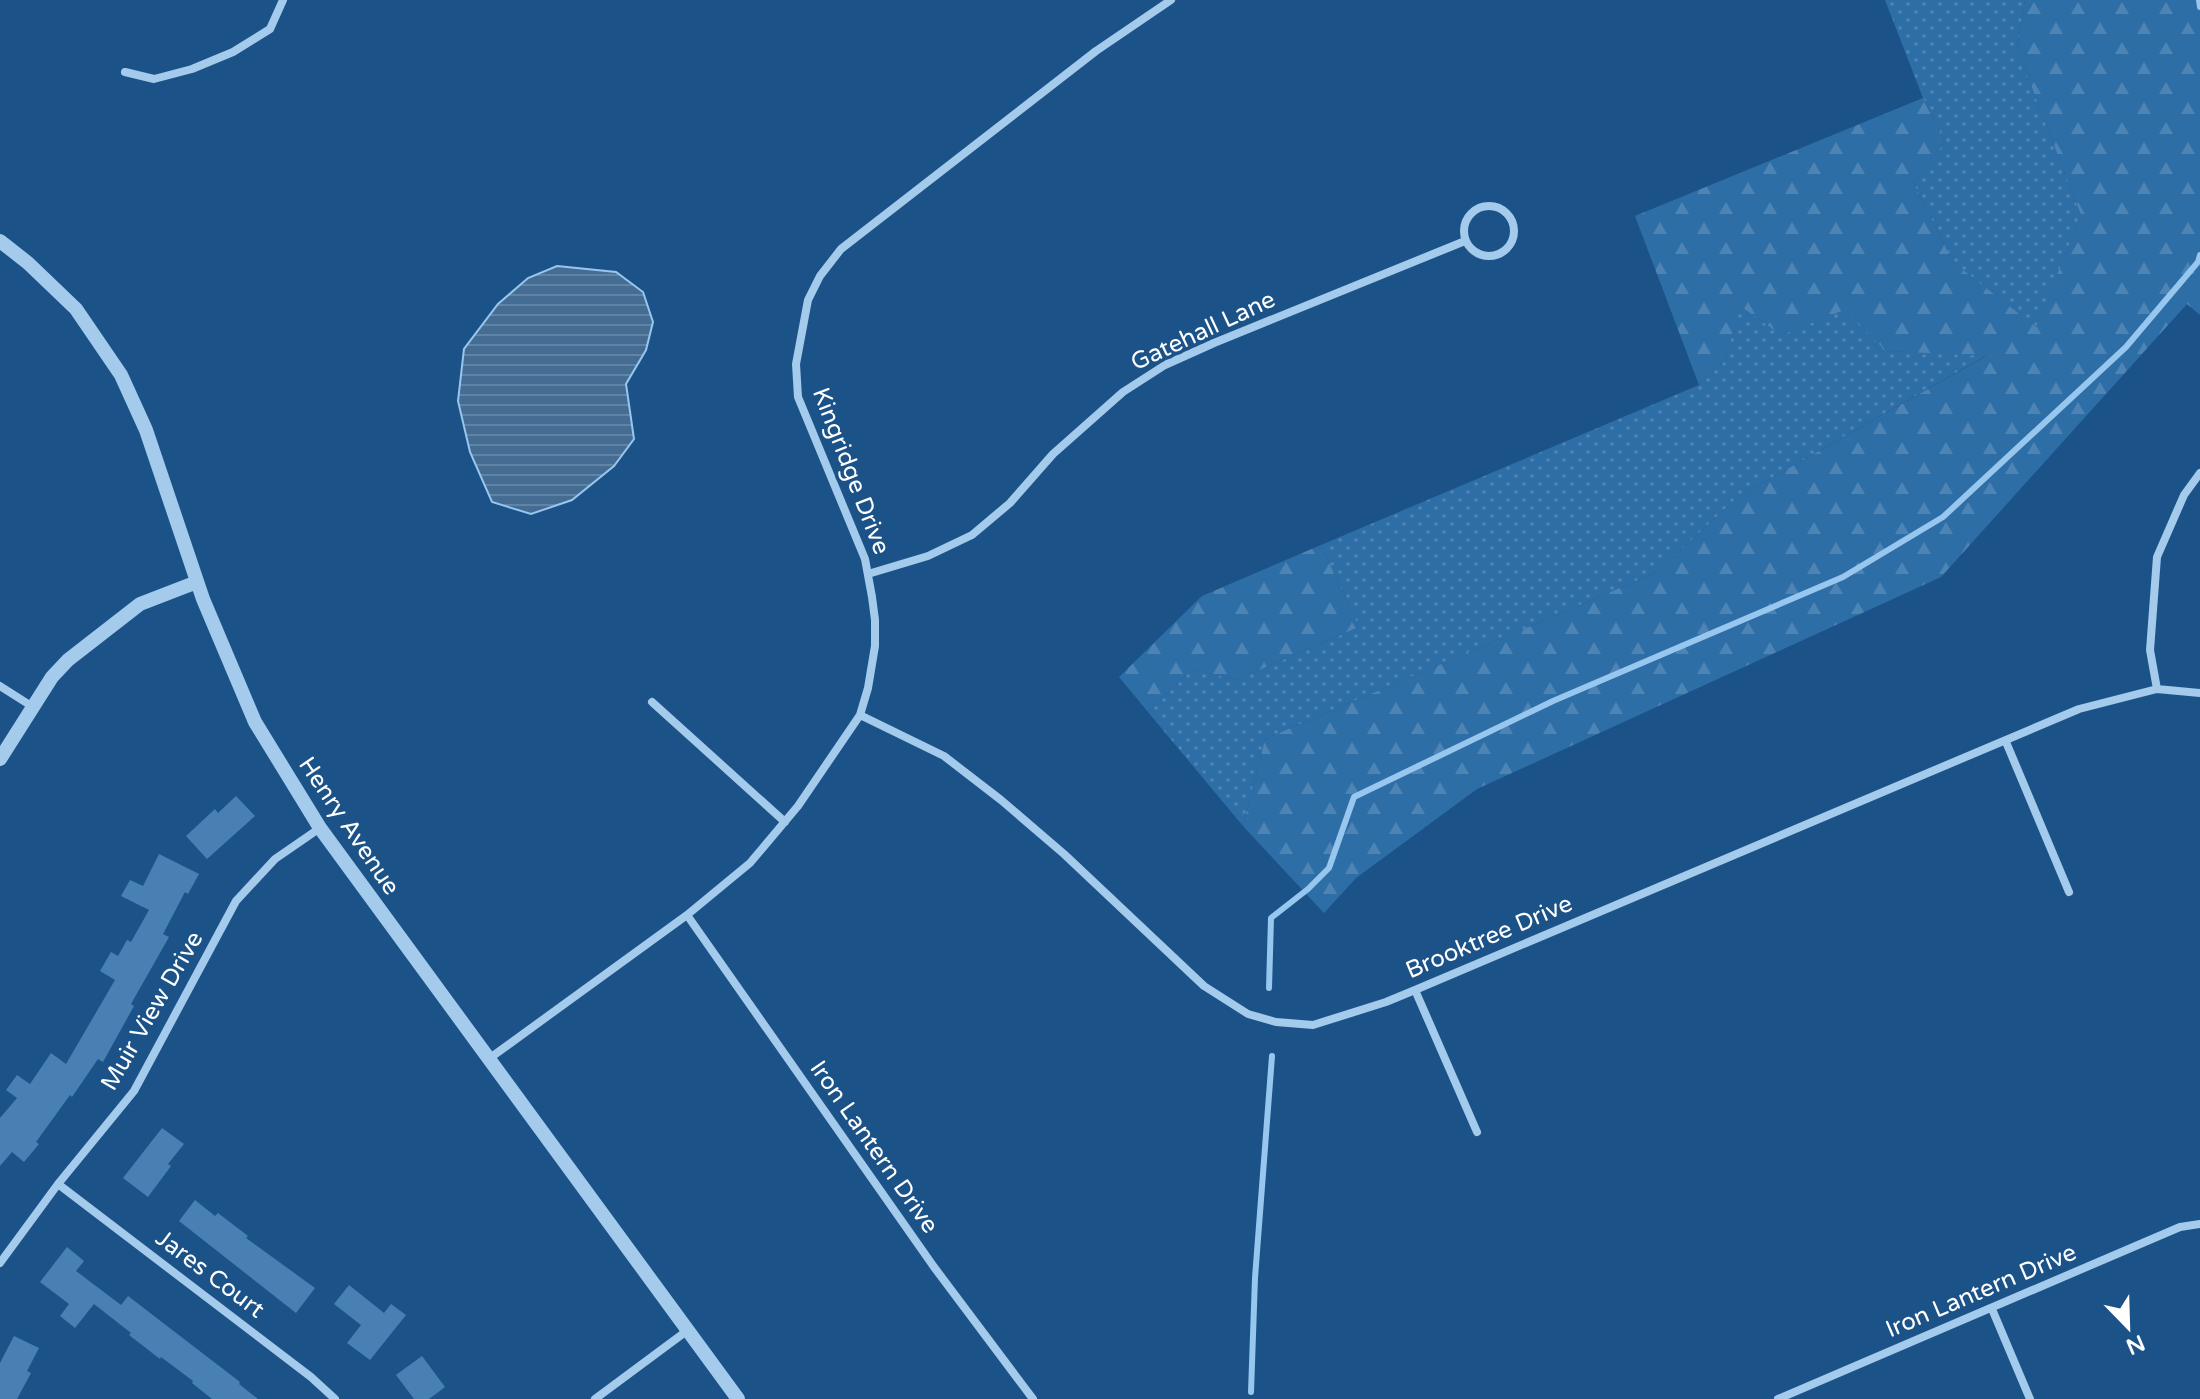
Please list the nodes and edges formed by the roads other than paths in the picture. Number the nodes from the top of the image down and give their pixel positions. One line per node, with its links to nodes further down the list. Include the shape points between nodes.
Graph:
1 (283, 0): 3 (street, via 270,29 233,52 154,79)
2 (1171, 0): 7 (street, Kingridge Drive, via 1096,51 841,249 820,276 802,328 798,397)
3 (125, 72)
4 (0, 241): 8 (street, Henry Avenue, via 76,309 121,375 146,430)
5 (1465, 241): 5 (street, via 1477,254 1494,256 1508,248 1513,223 1497,206 1480,207 1467,217); 7 (street, Gatehall Lane, via 1165,365 1123,392 972,535 928,556)
6 (2200, 473): 10 (street, via 2184,495 2157,557 2150,650)
7 (868, 574): 14 (street, Kingridge Drive, via 875,646)
8 (197, 582): 13 (street, via 140,604 68,660); 18 (street, Henry Avenue, via 255,722)
9 (0, 686): 13 (street)
10 (2157, 689): 11 (street, Brooktree Drive); 15 (street, Brooktree Drive, via 2079,709)
11 (2200, 693)
12 (652, 702): 17 (street)
13 (33, 707): 16 (street)
14 (860, 715): 17 (street, Kingridge Drive); 21 (street, Brooktree Drive, via 944,756 1064,854 1204,986 1248,1014 1313,1025)
15 (2006, 742): 19 (street); 21 (street, Brooktree Drive)
16 (0, 759)
17 (785, 822): 20 (street, Kingridge Drive, via 750,863)
18 (320, 828): 22 (street, Henry Avenue); 24 (street, Muir View Drive, via 275,859 236,901 134,1091)
19 (2069, 892)
20 (687, 915): 22 (street, Kingridge Drive); 32 (street, Iron Lantern Drive)
21 (1415, 990): 23 (street)
22 (490, 1058): 28 (street, Henry Avenue)
23 (1477, 1132)
24 (58, 1184): 26 (street, Muir View Drive); 29 (street, Jares Court)
25 (2200, 1224): 27 (street, Iron Lantern Drive, via 2180,1227)
26 (0, 1263)
27 (1992, 1309): 33 (street, Iron Lantern Drive); 34 (street)
28 (689, 1330): 30 (street); 31 (street, Henry Avenue)
29 (335, 1399)
30 (595, 1399)
31 (738, 1399)
32 (1033, 1399)
33 (1778, 1399)
34 (2030, 1399)

